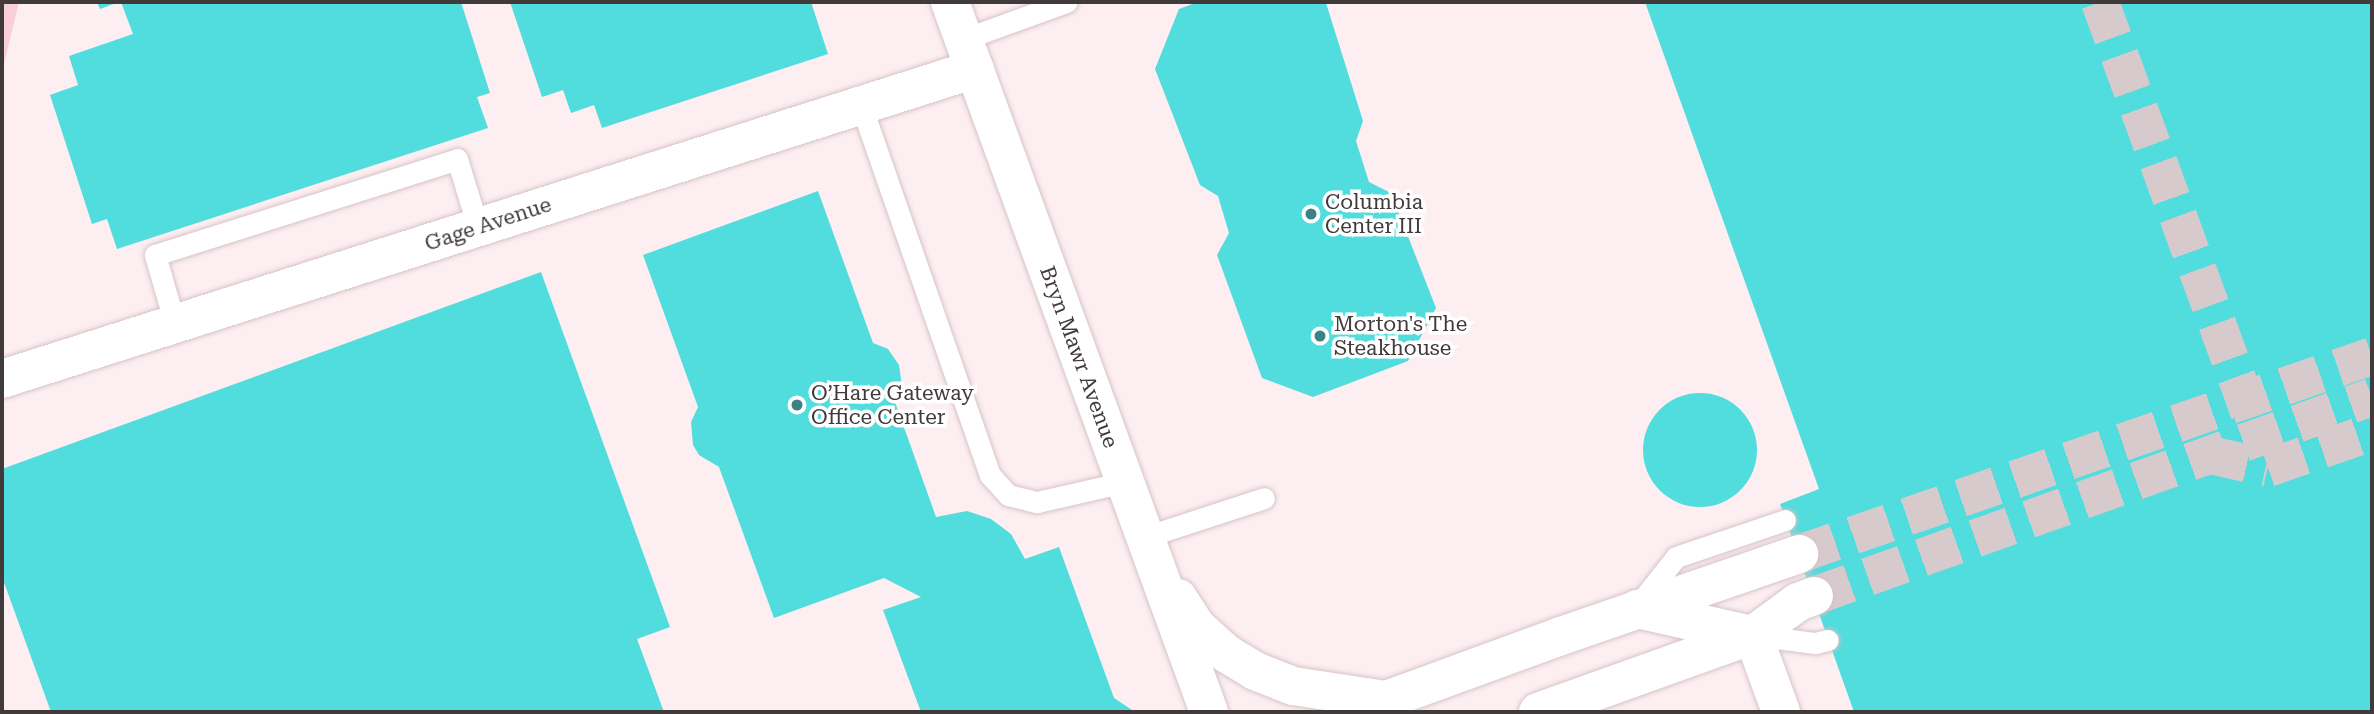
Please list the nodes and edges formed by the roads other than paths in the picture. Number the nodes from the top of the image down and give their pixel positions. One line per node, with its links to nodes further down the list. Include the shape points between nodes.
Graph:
1 (950, 2): 3 (street, Bryn Mawr Avenue)
2 (1066, 2): 3 (lane)
3 (969, 54): 4 (street, Gage Avenue); 8 (street, Bryn Mawr Avenue)
4 (861, 105): 5 (street, Gage Avenue); 8 (lane, via 990,475 1008,495 1037,502)
5 (478, 227): 6 (street, Gage Avenue); 6 (lane, via 457,159 155,255)
6 (175, 324): 7 (street, Gage Avenue)
7 (2, 379)
8 (1125, 482): 11 (street, Bryn Mawr Avenue)
9 (1264, 498): 11 (lane)
10 (1792, 537): 13 (street)
11 (1149, 550): 16 (street, via 1197,627 1227,654 1293,686); 17 (street, Bryn Mawr Avenue)
12 (1814, 596): 14 (street, via 1798,602)
13 (1635, 609): 14 (street); 16 (street)
14 (1753, 635): 15 (lane, via 1815,643); 18 (street); 19 (street)
15 (1828, 639)
16 (1374, 706)
17 (1209, 712)
18 (1538, 712)
19 (1781, 712)

